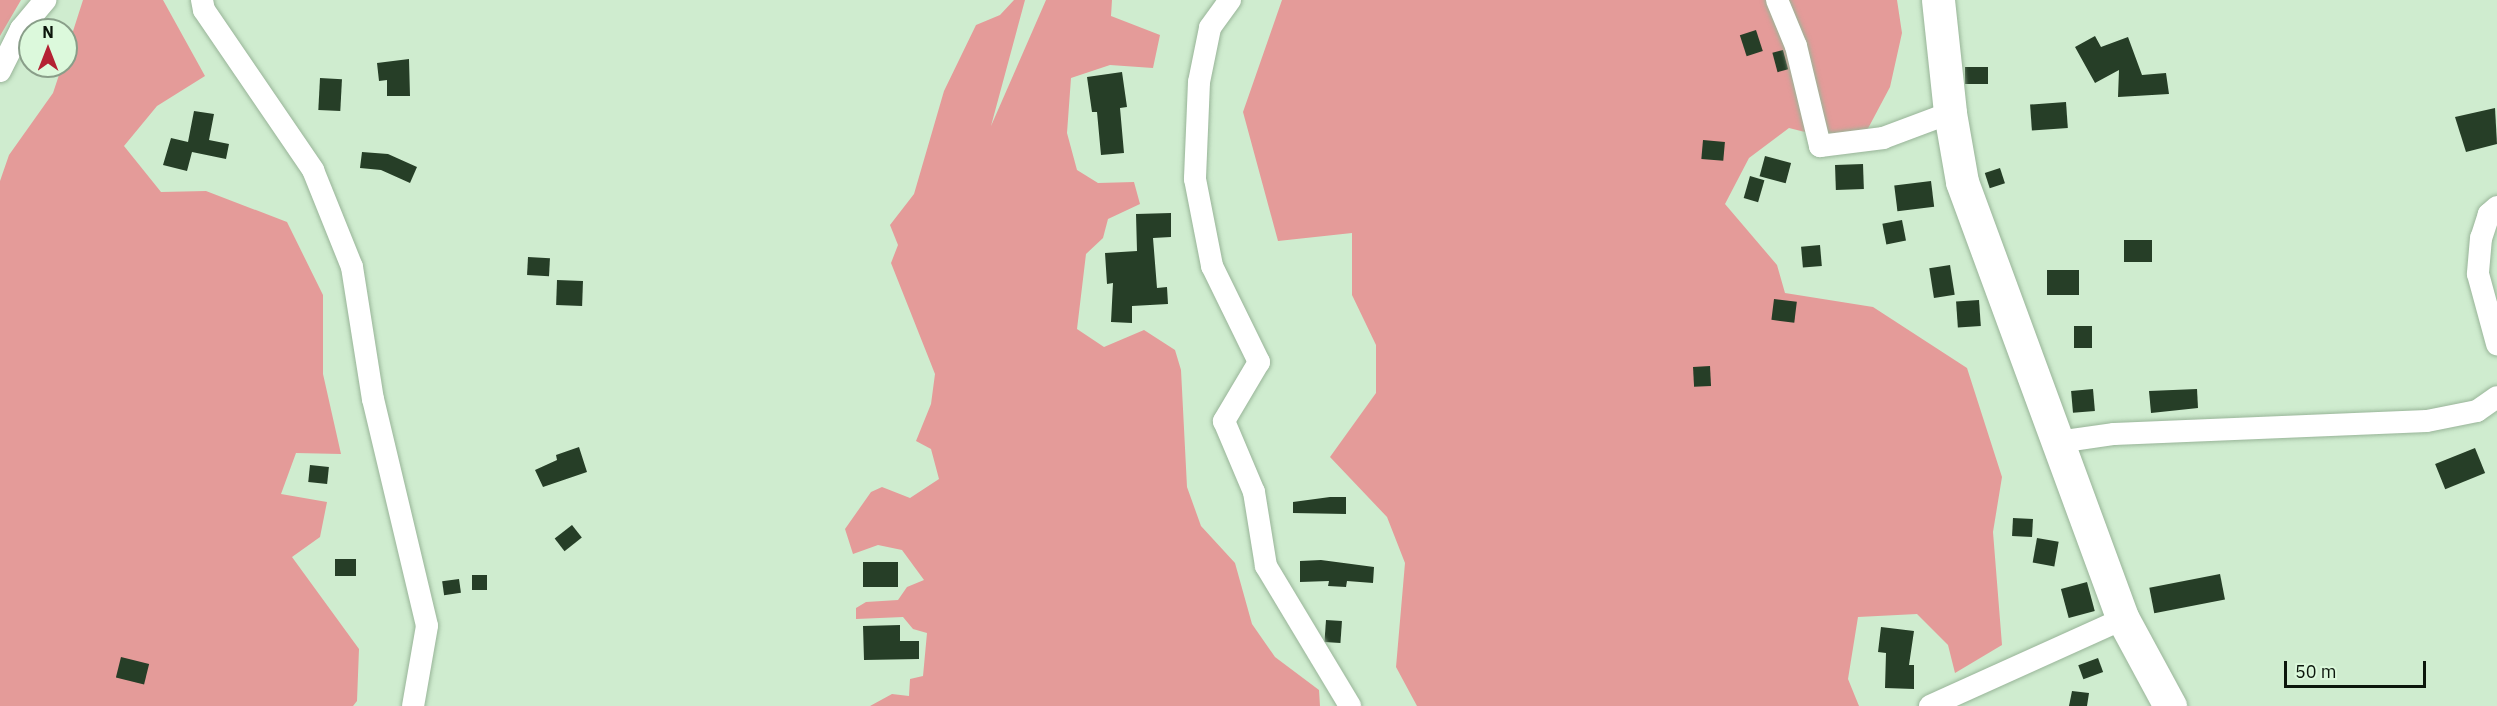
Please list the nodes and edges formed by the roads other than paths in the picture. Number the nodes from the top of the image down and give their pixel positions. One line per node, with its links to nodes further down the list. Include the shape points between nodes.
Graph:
1 (45, 0): 6 (street, via 21,29)
2 (202, 0): 13 (street, via 204,10 313,170 352,267 373,399 427,626)
3 (1230, 0): 14 (street, via 1210,28 1201,72 1195,179 1212,266 1259,362 1224,421 1254,492 1266,566)
4 (1777, 0): 7 (street, via 1796,46 1820,146 1883,138)
5 (1938, 0): 7 (street)
6 (0, 71)
7 (1950, 113): 11 (street, via 1962,182)
8 (2497, 207): 9 (street, via 2488,214 2481,238 2478,274)
9 (2497, 344)
10 (2497, 397): 11 (street, via 2476,411 2427,421 2114,434)
11 (2058, 442): 12 (street)
12 (2122, 619): 15 (street); 16 (street)
13 (413, 706)
14 (1350, 706)
15 (1930, 706)
16 (2170, 706)

